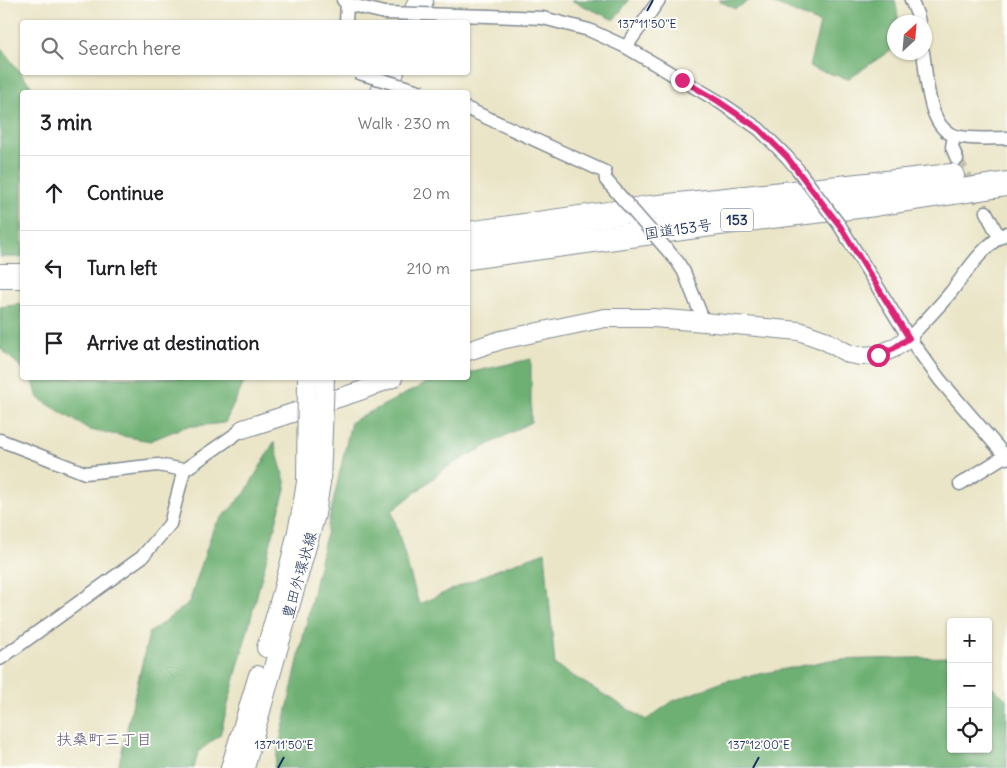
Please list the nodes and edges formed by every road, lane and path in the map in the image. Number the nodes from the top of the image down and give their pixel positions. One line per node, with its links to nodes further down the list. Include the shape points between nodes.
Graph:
1 (422, 0): 8 (highway)
2 (433, 0): 9 (highway)
3 (659, 0): 10 (street)
4 (910, 0): 6 (street)
5 (345, 2): 7 (street); 10 (street, bridge, via 385,13 543,18 589,30)
6 (917, 15)
7 (346, 20)
8 (413, 20)
9 (427, 20)
10 (626, 47): 29 (street, bridge, via 759,129 787,157 840,226)
11 (924, 60): 19 (street, via 935,115 946,131)
12 (366, 75): 17 (street, bridge)
13 (391, 75): 15 (highway)
14 (405, 75): 16 (highway)
15 (384, 90)
16 (399, 90)
17 (415, 90)
18 (470, 110): 28 (street, bridge, via 605,172 606,180 677,261)
19 (954, 136): 20 (street); 21 (street, via 952,147)
20 (1007, 138)
21 (957, 159)
22 (1007, 170): 25 (highway, 国道153号 / 153, via 659,207)
23 (1007, 185): 27 (highway, 国道153号 / 153)
24 (986, 212): 26 (street)
25 (470, 234)
26 (1003, 235): 29 (street, via 974,261)
27 (470, 257)
28 (704, 322): 29 (street, via 799,331 860,356 878,355); 30 (street, via 606,318)
29 (909, 338): 36 (street, via 940,380)
30 (470, 349)
31 (307, 380): 38 (street, 豊田外環状線, bridge)
32 (326, 380): 38 (street, 豊田外環状線, bridge)
33 (388, 380): 34 (street)
34 (243, 430): 37 (street)
35 (0, 440): 37 (street, via 85,473 158,465)
36 (1006, 457): 39 (street)
37 (184, 470): 40 (street, via 170,524 142,557)
38 (314, 482): 41 (street, 豊田外環状線, via 316,514); 42 (street, 豊田外環状線, via 302,513)
39 (960, 484)
40 (0, 659)
41 (272, 672): 45 (street, 豊田外環状線); 46 (street)
42 (240, 736): 43 (street); 44 (street, 豊田外環状線)
43 (222, 768)
44 (230, 768)
45 (245, 768)
46 (258, 768)

